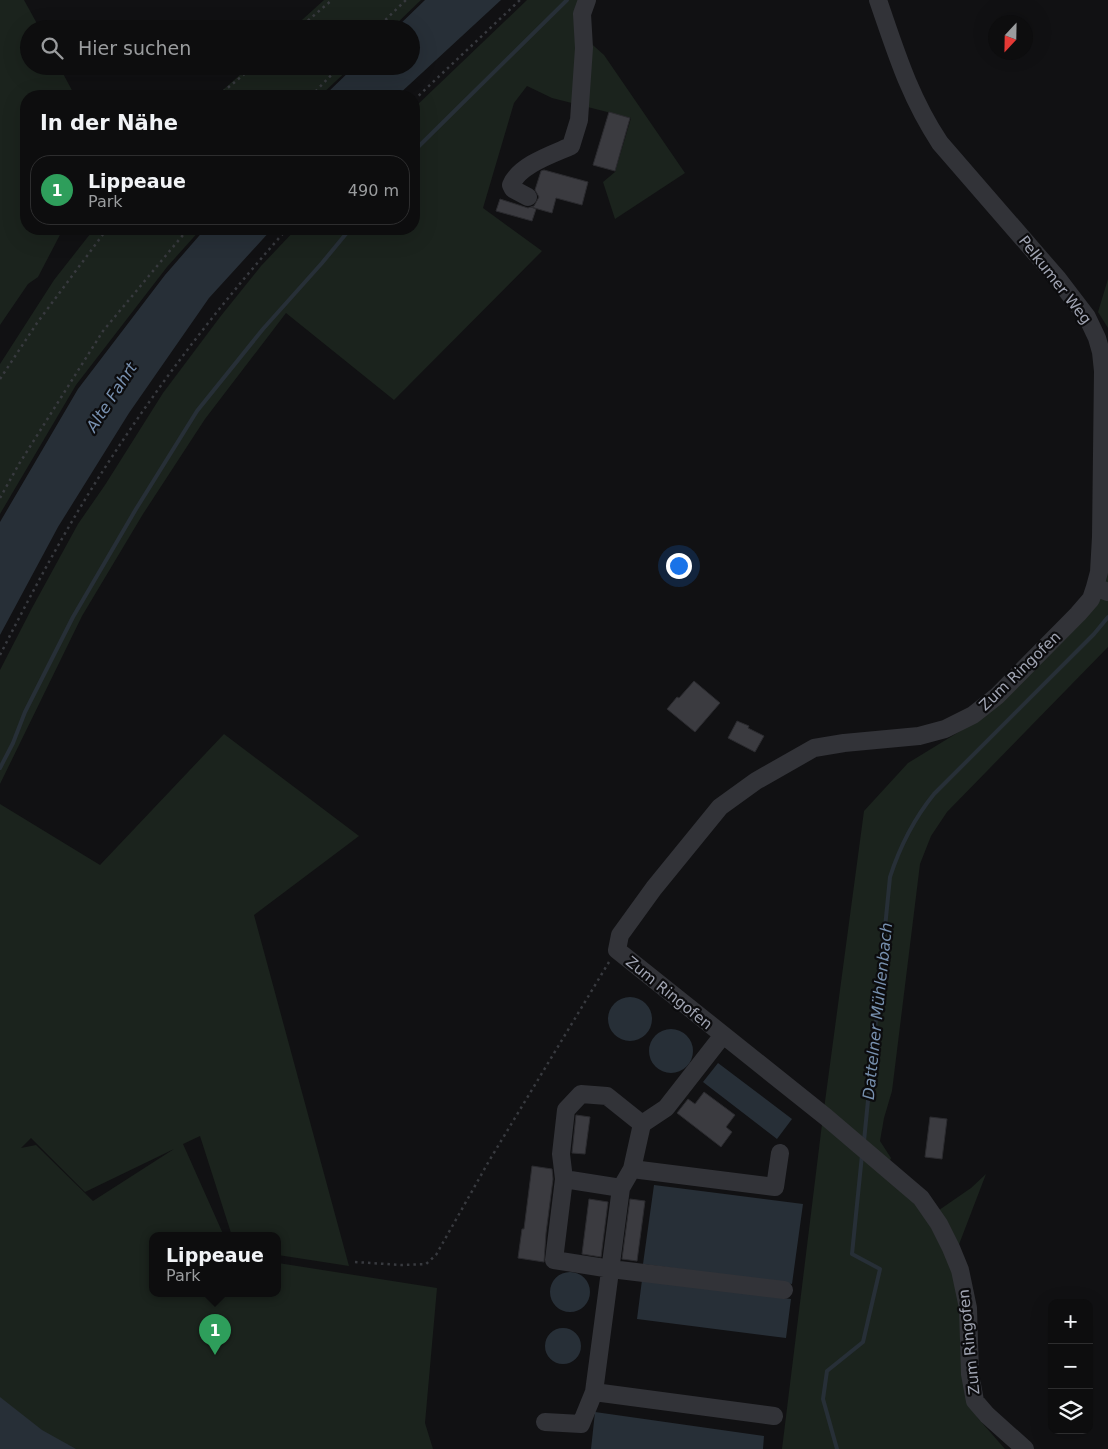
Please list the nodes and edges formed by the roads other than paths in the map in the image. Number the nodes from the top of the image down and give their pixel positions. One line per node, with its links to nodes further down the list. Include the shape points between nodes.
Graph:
1 (587, 0): 3 (street, via 582,14 584,48 579,120 571,146 539,160 513,179 513,189)
2 (878, 0): 4 (street, Pelkumer Weg, via 907,84 926,122 940,143 1058,279 1087,317 1097,338 1102,352 1102,537 1099,572)
3 (528, 197)
4 (1102, 590): 5 (street, Zum Ringofen, via 974,715 945,729 919,736 814,748 756,780 720,807 620,934 617,950)
5 (723, 1035): 6 (street, via 666,1108); 16 (street, Zum Ringofen, via 921,1198 939,1224 960,1270 968,1308 970,1374 975,1401)
6 (642, 1124): 8 (street); 9 (street, via 607,1096 581,1094 566,1110 561,1154)
7 (780, 1153): 8 (street, via 775,1187)
8 (632, 1169): 10 (street)
9 (564, 1180): 10 (street); 11 (street, via 554,1260)
10 (621, 1188): 11 (street)
11 (611, 1269): 12 (street); 13 (street)
12 (784, 1290)
13 (594, 1392): 14 (street); 15 (street, via 581,1424)
14 (774, 1416)
15 (545, 1422)
16 (1025, 1449)

